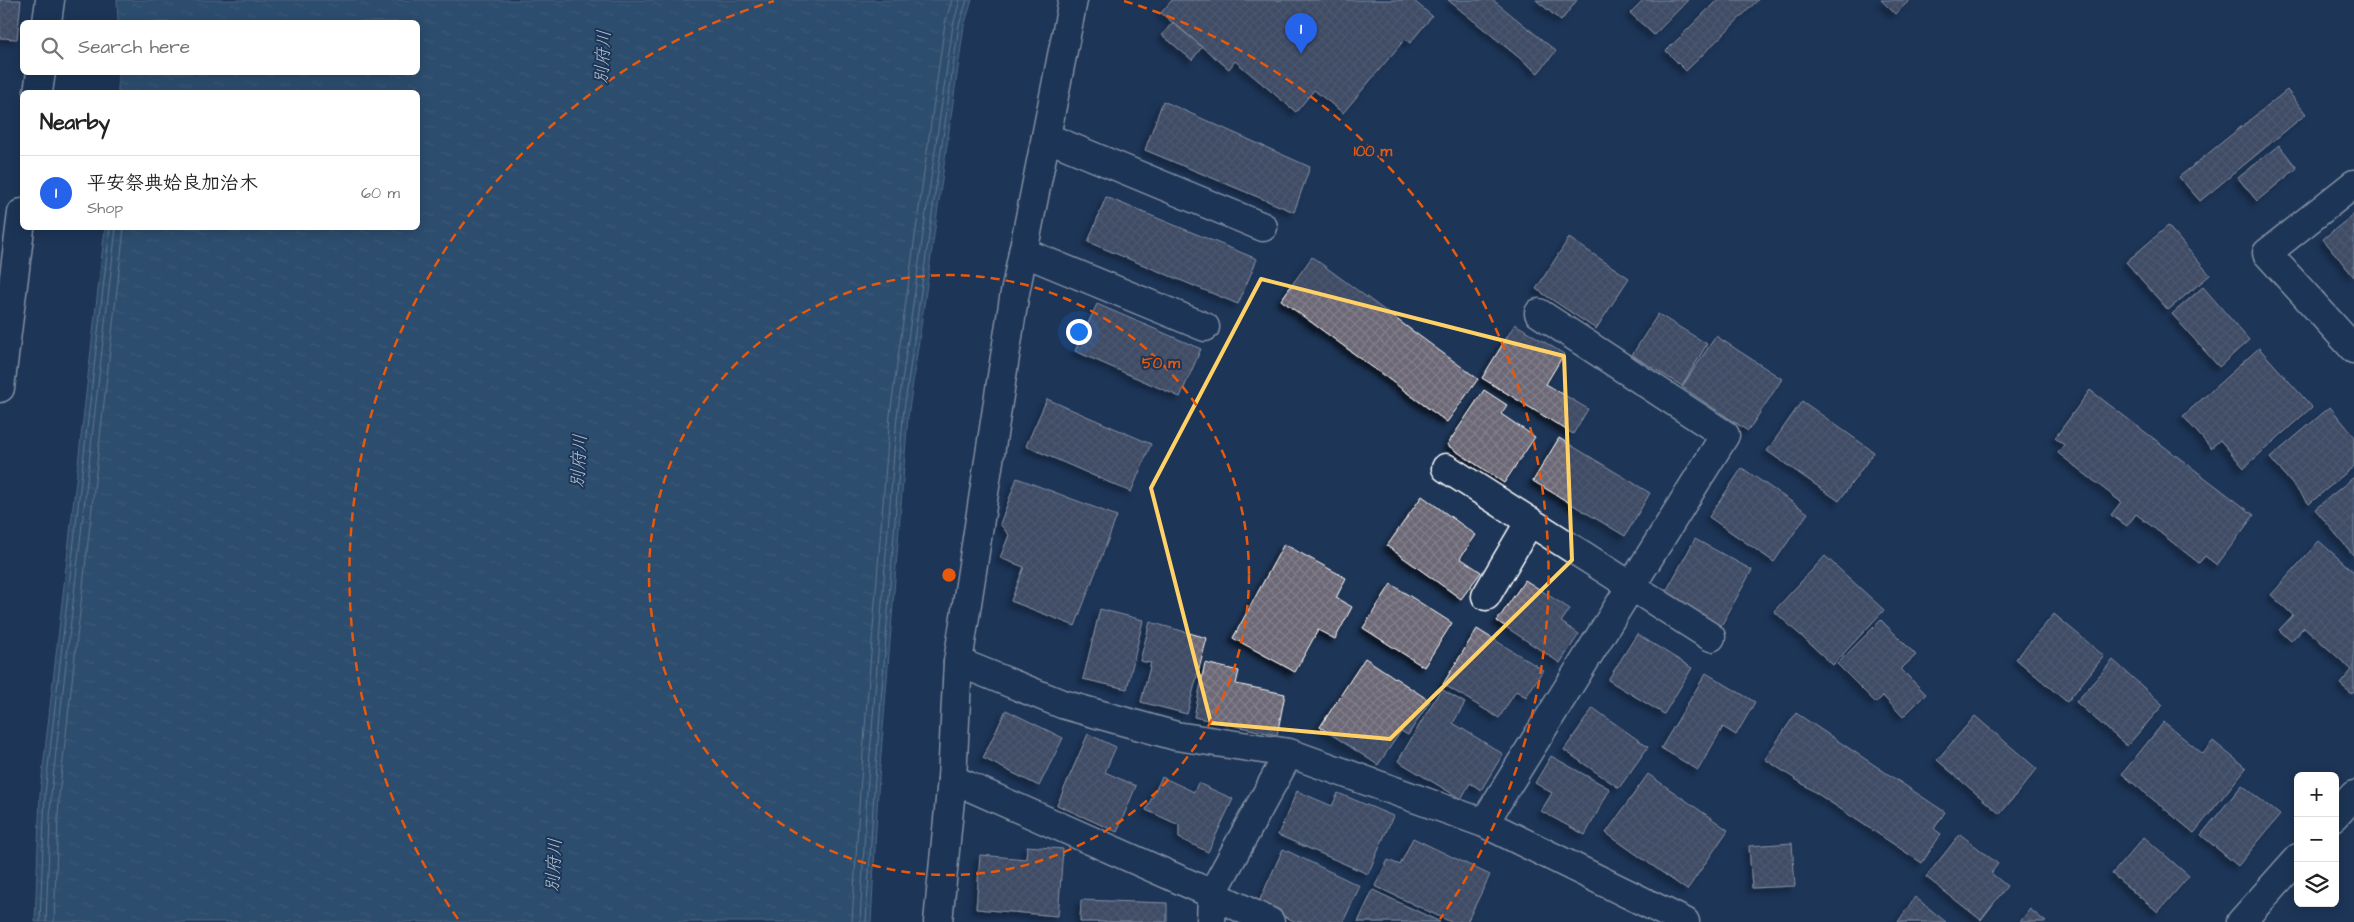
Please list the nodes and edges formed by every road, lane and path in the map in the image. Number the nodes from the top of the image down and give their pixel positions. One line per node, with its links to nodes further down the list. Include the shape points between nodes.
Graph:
1 (50, 0): 3 (street)
2 (1073, 0): 6 (street)
3 (47, 20)
4 (41, 75): 5 (street)
5 (38, 90)
6 (1046, 137): 8 (street); 10 (street)
7 (2354, 184): 13 (street, via 2267,252)
8 (1263, 227)
9 (20, 229): 14 (street)
10 (1023, 252): 12 (street); 20 (street)
11 (1539, 313): 17 (street, via 1725,435)
12 (1205, 327)
13 (2354, 349)
14 (0, 388)
15 (1446, 468): 16 (street)
16 (1530, 521): 17 (street); 18 (street)
17 (1631, 585): 19 (street); 25 (street)
18 (1486, 596)
19 (1711, 637)
20 (958, 662): 21 (street, via 1062,704 1176,736); 22 (street)
21 (1289, 753): 25 (street); 27 (street)
22 (952, 779): 27 (street); 29 (street)
23 (2354, 795): 24 (street)
24 (2339, 812)
25 (1484, 823): 28 (street)
26 (2294, 862): 33 (street)
27 (1212, 894): 30 (street); 31 (street)
28 (1655, 916): 32 (street)
29 (938, 922)
30 (1211, 922)
31 (1270, 922)
32 (1685, 922)
33 (2241, 922)

